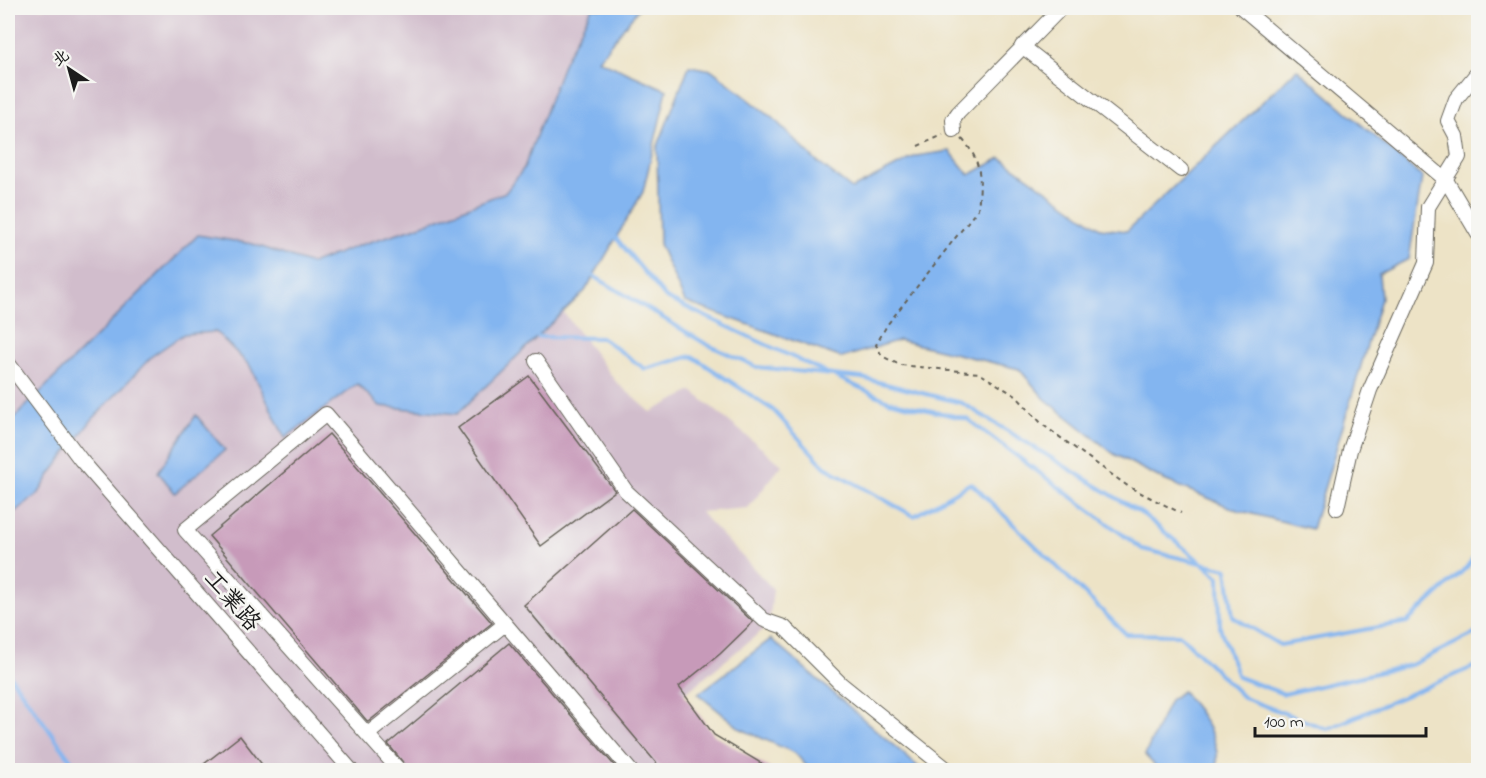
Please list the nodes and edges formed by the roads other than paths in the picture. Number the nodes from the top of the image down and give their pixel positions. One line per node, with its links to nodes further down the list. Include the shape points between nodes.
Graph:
1 (1061, 8): 3 (street)
2 (1242, 8): 7 (street)
3 (1022, 46): 5 (street, via 958,113 953,120); 6 (street)
4 (1479, 72): 7 (street, via 1456,99 1448,121 1456,136 1459,157)
5 (954, 131)
6 (1181, 170)
7 (1446, 180): 8 (street); 11 (street, via 1428,207 1426,263 1370,390 1350,450)
8 (1479, 234)
9 (536, 361): 17 (street, via 626,491 764,620 784,627 841,684)
10 (8, 363): 14 (street, 工業路, via 81,460)
11 (1337, 508)
12 (505, 624): 13 (street); 13 (street, via 326,414 185,530); 16 (street)
13 (368, 734): 15 (street)
14 (351, 771)
15 (399, 771)
16 (630, 771)
17 (948, 771)

